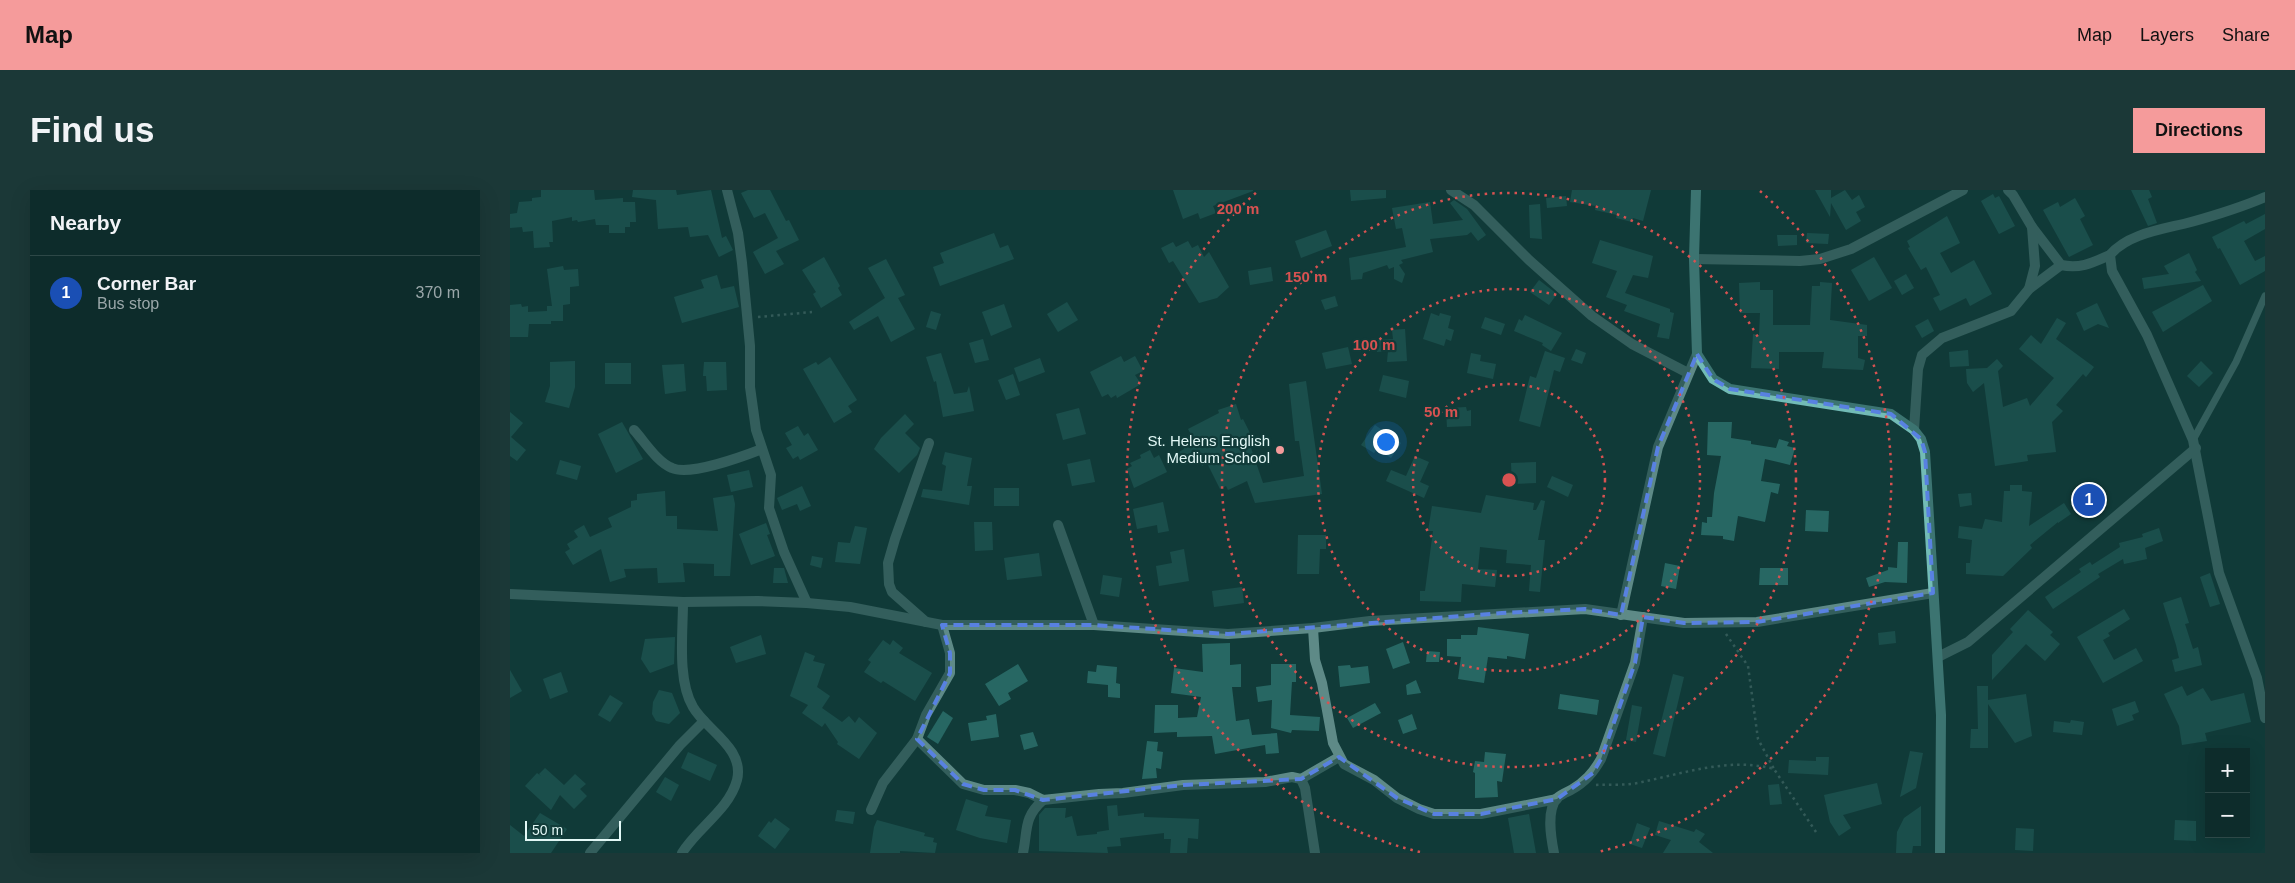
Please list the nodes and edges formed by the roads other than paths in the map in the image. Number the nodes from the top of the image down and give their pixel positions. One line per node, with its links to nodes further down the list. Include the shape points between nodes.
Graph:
1 (727, 190): 19 (street, via 740,248 750,346 750,387)
2 (1451, 190): 14 (street, via 1474,205 1592,316 1632,344)
3 (1696, 190): 9 (main road)
4 (1963, 190): 9 (street, via 1850,249 1820,259)
5 (2012, 192): 7 (street)
6 (2265, 197): 8 (street, via 2132,240)
7 (2032, 227): 10 (street); 11 (street, via 2035,266)
8 (2110, 255): 10 (street, via 2090,265 2075,268); 18 (street, via 2112,272 2147,335)
9 (1694, 259): 13 (main road)
10 (2061, 265): 11 (street)
11 (2029, 289): 16 (street, via 2011,311 1942,338 1922,355)
12 (2265, 296): 18 (lane)
13 (1697, 354): 14 (street); 16 (main road, via 1713,379 1730,390 1891,414)
14 (1688, 373): 25 (street, via 1658,447)
15 (634, 430): 19 (street, via 666,465 674,469 687,470 714,464)
16 (1914, 430): 21 (main road, via 1925,452)
17 (929, 444): 27 (street, via 888,563 892,592)
18 (2194, 444): 31 (street, via 1968,642); 32 (street, via 2219,573 2257,678)
19 (762, 449): 24 (street, via 771,475 769,508)
20 (1058, 525): 29 (street)
21 (1933, 593): 26 (street, via 1757,622 1684,623); 31 (main road)
22 (510, 594): 23 (street)
23 (683, 602): 24 (street); 33 (street, via 684,682 687,696)
24 (807, 603): 27 (street, via 850,607)
25 (1621, 615): 26 (street); 30 (street, via 1585,609 1502,612)
26 (1643, 617): 37 (street, via 1635,663 1593,774)
27 (927, 622): 28 (street)
28 (942, 625): 29 (street); 34 (street, via 950,653 950,674 926,715)
29 (1094, 625): 30 (street, via 1228,634)
30 (1313, 628): 35 (street, via 1315,660)
31 (1938, 657): 45 (main road)
32 (2265, 718)
33 (704, 721): 40 (street, via 680,744); 41 (street, via 730,751 737,765 737,780 728,797)
34 (917, 739): 38 (street, via 963,784 984,790 1015,790); 39 (street, via 883,783)
35 (1339, 757): 36 (street); 37 (street, via 1344,764 1374,780 1397,798 1434,814 1481,814)
36 (1301, 779): 38 (street, via 1183,785); 43 (street)
37 (1557, 799): 44 (street, via 1552,810 1550,832)
38 (1042, 800): 42 (street, via 1026,824)
39 (871, 810)
40 (590, 853)
41 (682, 853)
42 (1023, 853)
43 (1314, 853)
44 (1554, 853)
45 (1940, 853)

